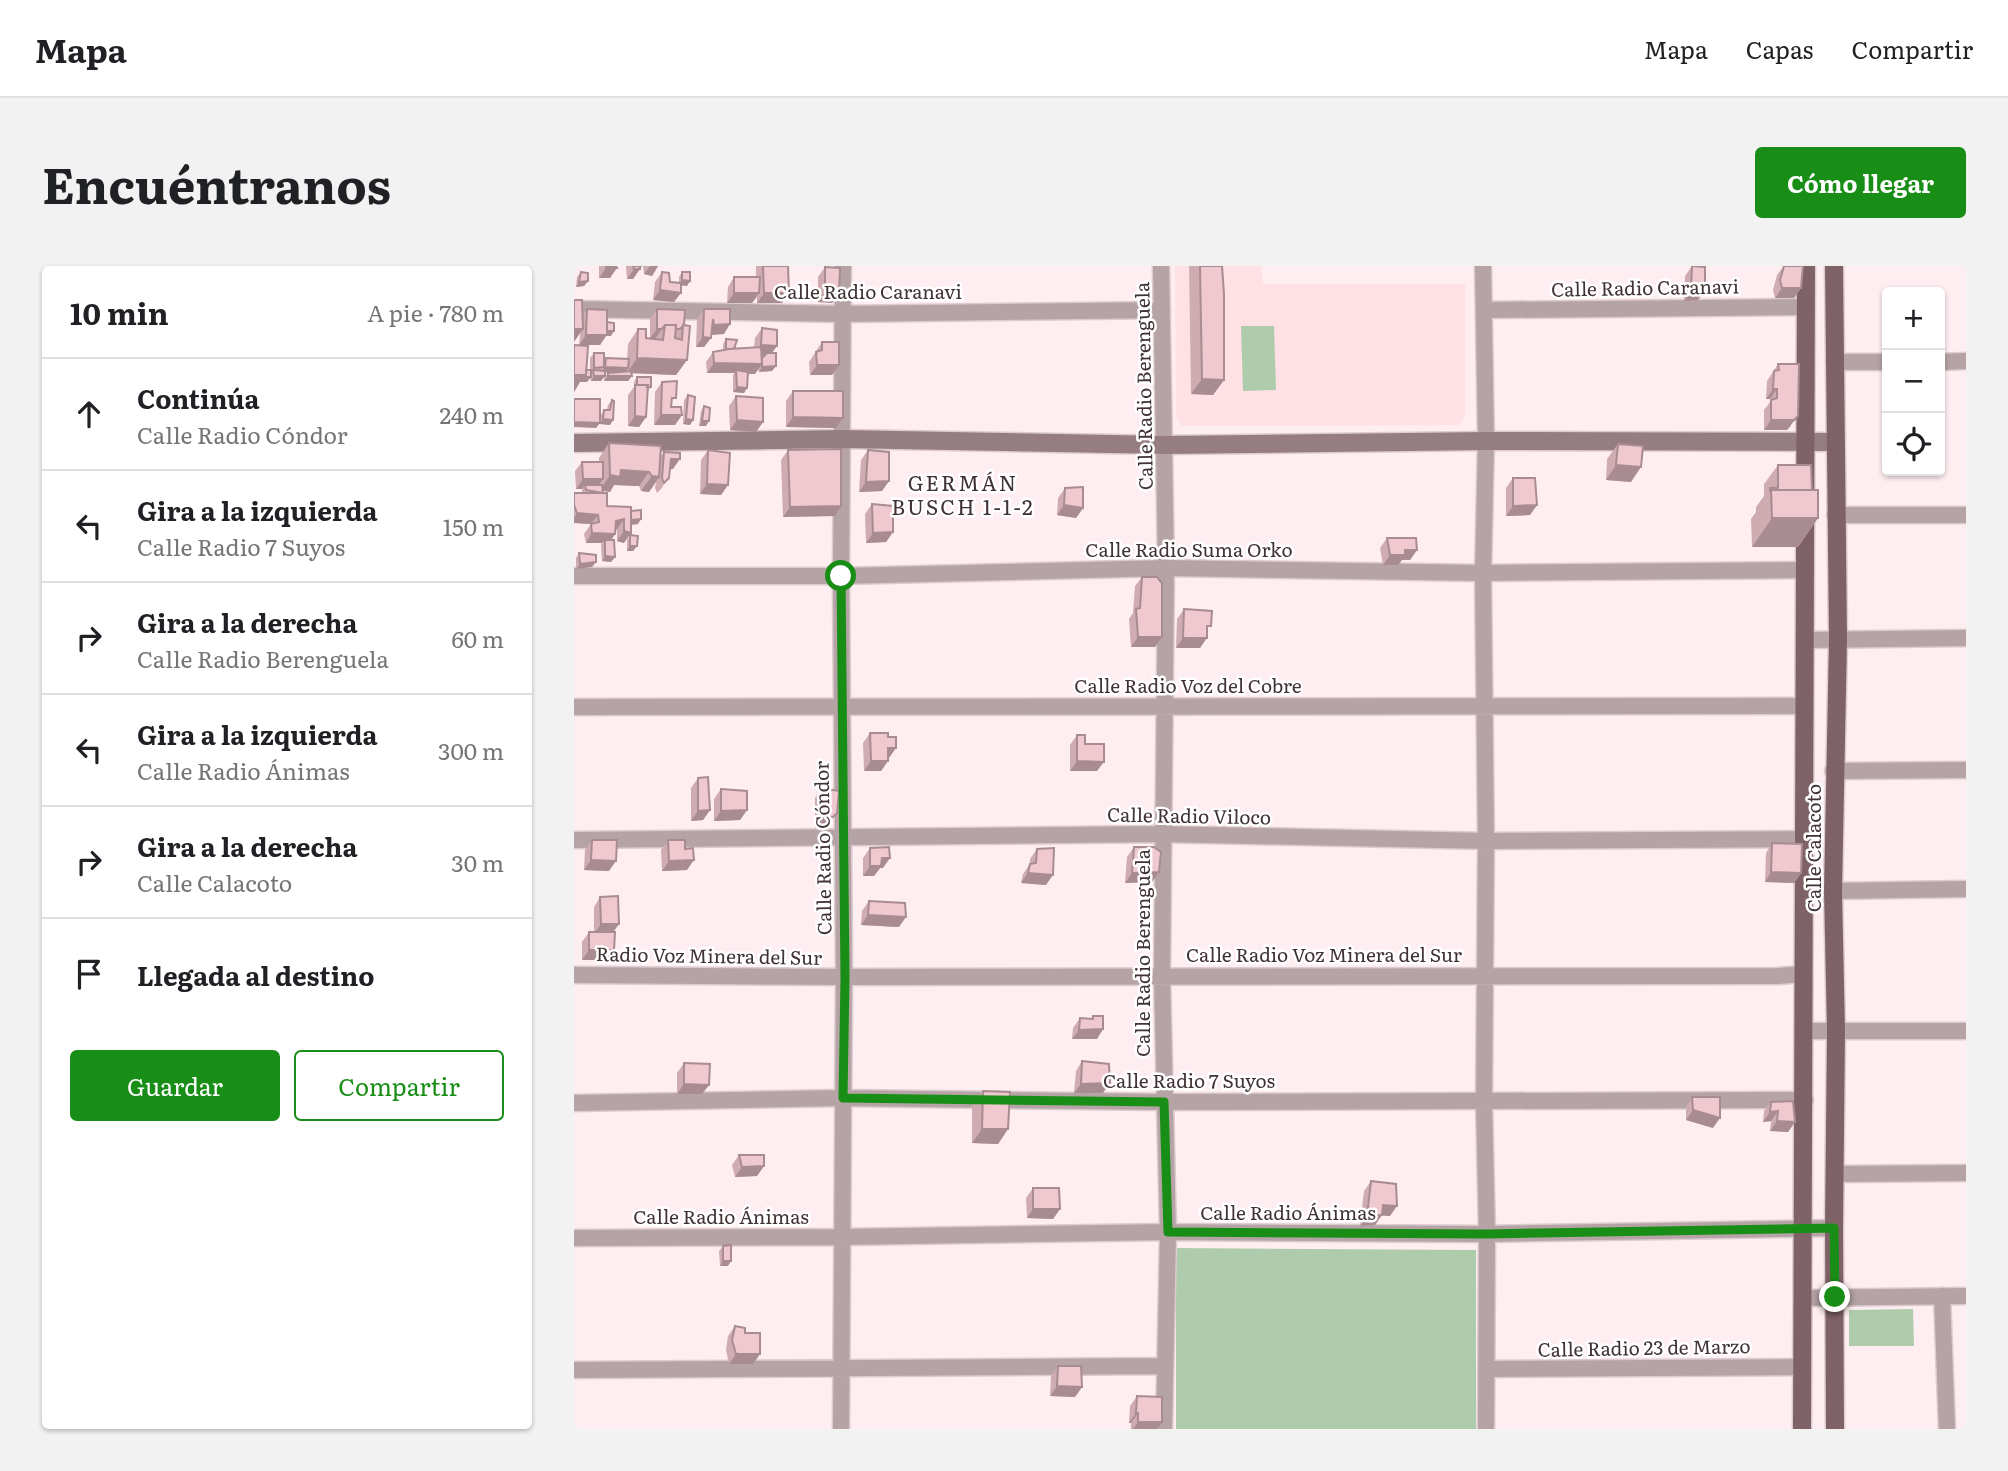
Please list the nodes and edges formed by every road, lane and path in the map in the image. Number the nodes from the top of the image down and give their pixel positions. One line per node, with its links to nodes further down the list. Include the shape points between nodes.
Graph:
1 (843, 266): 10 (street, Calle Radio Cóndor)
2 (1161, 266): 8 (street, Calle Radio Berenguela)
3 (1483, 266): 9 (street)
4 (1806, 266): 6 (main road, Calle Calacoto)
5 (1834, 266): 11 (main road, Calle Calacoto)
6 (1806, 307): 9 (street, Calle Radio Caranavi); 16 (main road, Calle Calacoto)
7 (574, 309): 10 (street, Calle Radio Caranavi)
8 (1162, 310): 10 (street, Calle Radio Caranavi); 20 (street, Calle Radio Berenguela)
9 (1484, 310): 17 (street)
10 (843, 314): 15 (street, Calle Radio Cóndor)
11 (1834, 362): 12 (street); 18 (main road, Calle Calacoto)
12 (1882, 362)
13 (1945, 362): 14 (street)
14 (1966, 362)
15 (844, 439): 19 (street); 20 (street); 27 (street, Calle Radio Cóndor)
16 (1806, 441): 17 (street); 18 (street); 24 (main road, Calle Calacoto)
17 (1486, 442): 20 (street); 25 (street)
18 (1834, 442): 21 (main road, Calle Calacoto)
19 (574, 443)
20 (1165, 445): 23 (street, Calle Radio Berenguela)
21 (1835, 515): 22 (street); 29 (main road, Calle Calacoto)
22 (1966, 515)
23 (1166, 568): 25 (street, Calle Radio Suma Orko); 27 (street, Calle Radio Suma Orko); 33 (street, Calle Radio Berenguela)
24 (1805, 570): 25 (street, Calle Radio Suma Orko); 30 (main road, Calle Calacoto)
25 (1483, 573): 31 (street)
26 (574, 576): 27 (street, Calle Radio Suma Orko)
27 (841, 576): 32 (street, Calle Radio Cóndor)
28 (1966, 638): 29 (street)
29 (1838, 639): 30 (street); 37 (main road, Calle Calacoto)
30 (1805, 640): 34 (main road, Calle Calacoto)
31 (1484, 705): 33 (street, Calle Radio Voz del Cobre); 34 (street, Calle Radio Voz del Cobre); 42 (street)
32 (842, 706): 33 (street, Calle Radio Voz del Cobre); 35 (street, Calle Radio Voz del Cobre); 39 (street, Calle Radio Cóndor)
33 (1164, 706): 38 (street, Calle Radio Berenguela)
34 (1803, 706): 40 (main road, Calle Calacoto)
35 (574, 708)
36 (1966, 770): 37 (street)
37 (1833, 771): 44 (main road, Calle Calacoto)
38 (1162, 834): 39 (street, Calle Radio Viloco); 42 (street, Calle Radio Viloco); 47 (street, Calle Radio Berenguela)
39 (843, 837): 41 (street, Calle Radio Viloco); 49 (street, Calle Radio Cóndor)
40 (1804, 839): 42 (street, Calle Radio Viloco); 45 (main road, Calle Calacoto)
41 (574, 840)
42 (1486, 841): 48 (street)
43 (1966, 889): 44 (street)
44 (1833, 891): 51 (main road, Calle Calacoto)
45 (1803, 974): 48 (street, Calle Radio Voz Minera del Sur); 50 (main road, Calle Calacoto)
46 (574, 975): 49 (street, Radio Voz Minera del Sur)
47 (1162, 975): 48 (street, Calle Radio Voz Minera del Sur); 49 (street, Calle Radio Voz Minera del Sur); 55 (street, Calle Radio Berenguela)
48 (1484, 975): 56 (street)
49 (845, 978): 53 (street, Calle Radio Cóndor)
50 (1804, 1031): 51 (street); 54 (main road, Calle Calacoto)
51 (1836, 1031): 52 (street); 58 (main road, Calle Calacoto)
52 (1966, 1031)
53 (843, 1098): 55 (street, Calle Radio 7 Suyos); 57 (street, Calle Radio 7 Suyos); 64 (street, Calle Radio Cóndor)
54 (1805, 1100): 56 (street, Calle Radio 7 Suyos); 60 (main road, Calle Calacoto)
55 (1164, 1102): 56 (street, Calle Radio 7 Suyos); 62 (street, Calle Radio Berenguela)
56 (1484, 1102): 63 (street)
57 (574, 1103)
58 (1834, 1174): 59 (street); 61 (main road, Calle Calacoto)
59 (1966, 1174)
60 (1802, 1228): 61 (street, Calle Radio Ánimas); 63 (street, Calle Radio Ánimas); 69 (main road, Calle Calacoto)
61 (1834, 1228): 68 (main road, Calle Calacoto)
62 (1168, 1232): 63 (street, Calle Radio Ánimas); 64 (street, Calle Radio Ánimas); 70 (street, Calle Radio Berenguela)
63 (1487, 1234): 73 (street)
64 (843, 1237): 65 (street, Calle Radio Ánimas); 71 (street, Calle Radio Cóndor)
65 (574, 1238)
66 (1942, 1296): 67 (street); 68 (street); 80 (street)
67 (1966, 1296)
68 (1835, 1297): 69 (street); 79 (main road, Calle Calacoto)
69 (1803, 1298): 72 (main road, Calle Calacoto)
70 (1164, 1366): 71 (street); 76 (street, Calle Radio Berenguela)
71 (842, 1367): 74 (street); 75 (street, Calle Radio Cóndor)
72 (1803, 1367): 73 (street, Calle Radio 23 de Marzo); 78 (main road, Calle Calacoto)
73 (1486, 1369): 77 (street)
74 (574, 1370)
75 (841, 1429)
76 (1164, 1429)
77 (1486, 1429)
78 (1802, 1429)
79 (1835, 1429)
80 (1947, 1429)

